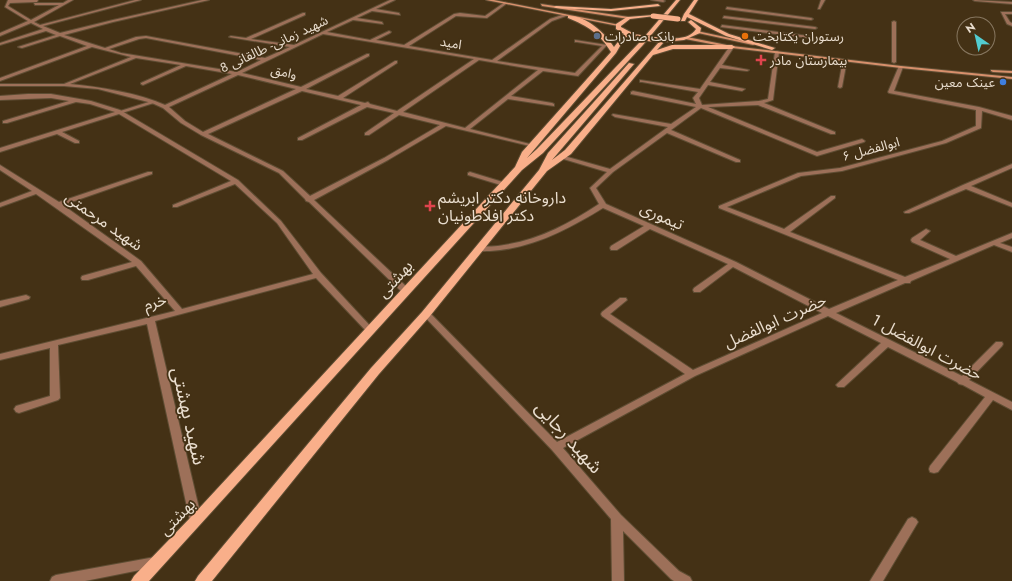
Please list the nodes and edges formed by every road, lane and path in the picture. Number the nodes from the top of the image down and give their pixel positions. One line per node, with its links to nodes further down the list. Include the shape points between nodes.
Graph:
1 (71, 0): 20 (street)
2 (139, 0): 23 (street)
3 (207, 0): 55 (street)
4 (393, 0): 28 (street, شهید زمانی- طالقانی 8)
5 (449, 0): 14 (street)
6 (488, 0): 18 (main road)
7 (514, 0): 24 (main road)
8 (653, 0): 15 (street)
9 (678, 0): 140 (main road, بهشتی, via 641,44 540,151)
10 (696, 0): 32 (main road)
11 (728, 0): 26 (street)
12 (823, 0): 27 (street)
13 (975, 0): 19 (street)
14 (456, 1)
15 (664, 1): 25 (main road)
16 (36, 2): 17 (street); 20 (street)
17 (8, 3): 22 (street); 41 (street, وامق)
18 (505, 3): 34 (main road); 73 (street, via 486,17 455,15)
19 (1012, 3)
20 (64, 4): 41 (street)
21 (105, 4): 23 (street)
22 (0, 5)
23 (116, 6): 47 (street)
24 (556, 7): 25 (main road, via 611,10); 31 (main road)
25 (659, 8): 32 (main road); 35 (main road)
26 (727, 8): 36 (street); 40 (street)
27 (819, 8)
28 (372, 10): 30 (street); 38 (street, شهید زمانی- طالقانی 8)
29 (304, 14): 63 (street)
30 (399, 14)
31 (599, 14): 37 (main road); 39 (main road, via 601,17)
32 (681, 14): 35 (main road, bridge); 44 (main road); 53 (main road, via 699,29); 75 (main road, via 721,34)
33 (1012, 14): 46 (street, via 1002,13)
34 (568, 16): 39 (main road); 77 (main road, via 596,28); 86 (street, via 551,20)
35 (650, 16): 37 (main road)
36 (724, 17): 49 (street); 62 (street, via 721,27)
37 (629, 18): 45 (main road)
38 (354, 19): 43 (street); 54 (street, شهید زمانی- طالقانی 8)
39 (588, 19): 45 (main road)
40 (811, 19)
41 (32, 21): 47 (street, وامق); 51 (street)
42 (894, 22): 87 (street)
43 (382, 23)
44 (667, 23)
45 (618, 24): 56 (main road, via 618,28)
46 (1012, 25)
47 (38, 26): 50 (street, وامق)
48 (0, 28): 51 (street)
49 (816, 28)
50 (46, 29): 55 (street, وامق); 67 (street)
51 (10, 31): 57 (street)
52 (389, 32): 64 (street)
53 (698, 32): 58 (main road); 61 (main road)
54 (323, 33): 64 (street, امید); 70 (street, شهید زمانی- طالقانی 8)
55 (60, 34): 69 (street, وامق); 72 (street)
56 (626, 34): 60 (main road, bridge); 68 (main road)
57 (0, 35)
58 (712, 35): 66 (main road, via 703,36); 75 (main road)
59 (231, 37): 63 (street)
60 (659, 38): 61 (main road); 71 (main road); 141 (main road, via 551,155)
61 (687, 38): 66 (main road)
62 (818, 38)
63 (247, 39): 70 (street)
64 (371, 41): 73 (street, امید)
65 (577, 41): 91 (street, امید, via 605,45 576,75)
66 (708, 42): 74 (main road)
67 (0, 44)
68 (618, 44): 71 (main road, via 632,41); 77 (main road)
69 (93, 46): 76 (street, وامق); 96 (street)
70 (295, 46): 83 (street, شهید زمانی- طالقانی 8)
71 (653, 46): 79 (main road)
72 (20, 47)
73 (404, 47): 82 (street, امید)
74 (732, 47): 78 (main road); 79 (main road, via 672,47); 89 (street)
75 (772, 48): 87 (main road)
76 (106, 49): 81 (street, وامق); 83 (street, via 142,38)
77 (614, 52): 134 (main road)
78 (777, 52): 84 (main road); 112 (street, via 770,100)
79 (650, 54): 136 (main road)
80 (367, 55): 103 (street)
81 (138, 56): 88 (street, وامق); 101 (street)
82 (478, 59): 86 (street, امید); 119 (street)
83 (266, 60): 94 (street, شهید زمانی- طالقانی 8)
84 (845, 60): 90 (main road); 102 (street)
85 (395, 62): 107 (street)
86 (492, 62): 91 (street, امید)
87 (894, 62): 93 (main road)
88 (187, 64): 94 (street, وامق); 99 (street)
89 (719, 66): 92 (street); 98 (street)
90 (901, 67): 95 (main road); 117 (street, via 891,92)
91 (541, 70): 108 (street)
92 (747, 70)
93 (1012, 72)
94 (237, 73): 103 (street, وامق); 116 (street, شهید زمانی- طالقانی 8)
95 (1012, 78)
96 (0, 80)
97 (642, 82): 105 (street)
98 (707, 83): 104 (street); 105 (street)
99 (144, 84)
100 (0, 85): 101 (street)
101 (64, 85): 111 (street, via 98,88)
102 (840, 86)
103 (303, 88): 107 (street, وامق); 129 (street)
104 (742, 89)
105 (701, 91): 115 (street, via 696,98)
106 (633, 93): 115 (street)
107 (340, 97): 113 (street, وامق)
108 (508, 97): 114 (street); 125 (street)
109 (0, 98): 110 (street, via 51,96)
110 (76, 100): 118 (street); 122 (street)
111 (154, 102): 116 (street); 118 (street)
112 (759, 103): 115 (street); 128 (street)
113 (368, 104): 119 (street, وامق); 131 (street)
114 (552, 105)
115 (700, 106): 124 (street); 132 (street, via 817,154)
116 (165, 107): 129 (street)
117 (979, 109): 121 (street); 159 (street, ابوالفضل ۶, via 979,127 944,142 840,170 800,174 720,207)
118 (120, 112): 127 (street); 145 (street)
119 (399, 112): 123 (street, وامق); 130 (street)
120 (615, 115): 124 (street)
121 (1012, 118)
122 (5, 122)
123 (446, 124): 125 (street, وامق); 150 (street)
124 (671, 126): 126 (street)
125 (467, 129): 134 (street, وامق)
126 (666, 130): 137 (street); 142 (street)
127 (58, 132): 133 (street); 135 (street)
128 (833, 133)
129 (203, 134): 150 (street, via 281,172)
130 (367, 134)
131 (300, 139)
132 (862, 141)
133 (77, 142)
134 (532, 146): 140 (main road)
135 (0, 150)
136 (562, 156): 141 (main road); 142 (street)
137 (738, 161)
138 (1012, 166): 147 (street)
139 (0, 167): 148 (street, شهید مرحمتی)
140 (519, 168): 146 (main road, بهشتی)
141 (543, 171): 163 (main road)
142 (611, 171): 153 (street, via 593,188)
143 (150, 173): 152 (street)
144 (470, 174): 146 (street)
145 (236, 181): 155 (street); 168 (street, via 279,222)
146 (504, 184): 172 (main road, بهشتی)
147 (965, 186): 154 (street); 156 (street)
148 (37, 191): 151 (street); 152 (street, شهید مرحمتی)
149 (833, 197): 159 (street)
150 (308, 200): 172 (street)
151 (0, 205)
152 (58, 205): 166 (street, شهید مرحمتی)
153 (603, 205): 157 (street, تیموری); 163 (street, via 548,237 509,247)
154 (1012, 205)
155 (175, 206)
156 (907, 212)
157 (650, 226): 162 (street); 167 (street, تیموری)
158 (926, 231): 165 (street, via 915,240)
159 (785, 232): 170 (street)
160 (1012, 236): 161 (street, حضرت ابوالفضل)
161 (994, 243): 164 (street); 165 (street, حضرت ابوالفضل)
162 (614, 248)
163 (479, 249): 178 (main road)
164 (1012, 250)
165 (957, 258): 170 (street, حضرت ابوالفضل)
166 (138, 263): 169 (street); 176 (street, شهید مرحمتی)
167 (733, 264): 171 (street); 177 (street, تیموری)
168 (318, 275): 176 (street, خرم); 180 (street)
169 (86, 278)
170 (907, 281): 177 (street, حضرت ابوالفضل)
171 (697, 290)
172 (406, 291): 180 (main road, بهشتی)
173 (26, 297): 175 (street)
174 (623, 300): 185 (street, via 605,314)
175 (0, 304)
176 (180, 311): 179 (street, خرم)
177 (830, 312): 181 (street, حضرت ابوالفضل 1); 185 (street, حضرت ابوالفضل)
178 (426, 314): 191 (street, شهید رجایی); 199 (main road, via 375,371)
179 (150, 320): 182 (street, خرم); 194 (street, شهید بهشتی)
180 (370, 330): 194 (main road, بهشتی)
181 (887, 342): 186 (street, حضرت ابوالفضل 1); 187 (street)
182 (54, 343): 184 (street, خرم); 190 (street, via 55,398)
183 (999, 344): 186 (street)
184 (0, 356)
185 (692, 374): 191 (street, حضرت ابوالفضل)
186 (962, 382): 188 (street, حضرت ابوالفضل 1)
187 (841, 385)
188 (991, 396): 189 (street, حضرت ابوالفضل 1); 192 (street)
189 (1012, 406)
190 (19, 409)
191 (556, 447): 193 (street, شهید رجایی)
192 (934, 469)
193 (617, 518): 200 (street); 201 (street, شهید رجایی, via 676,575)
194 (196, 521): 196 (main road, بهشتی)
195 (912, 522): 202 (street)
196 (155, 562): 197 (street); 198 (main road, بهشتی)
197 (56, 581)
198 (139, 581)
199 (203, 581)
200 (618, 581)
201 (686, 581)
202 (876, 581)

